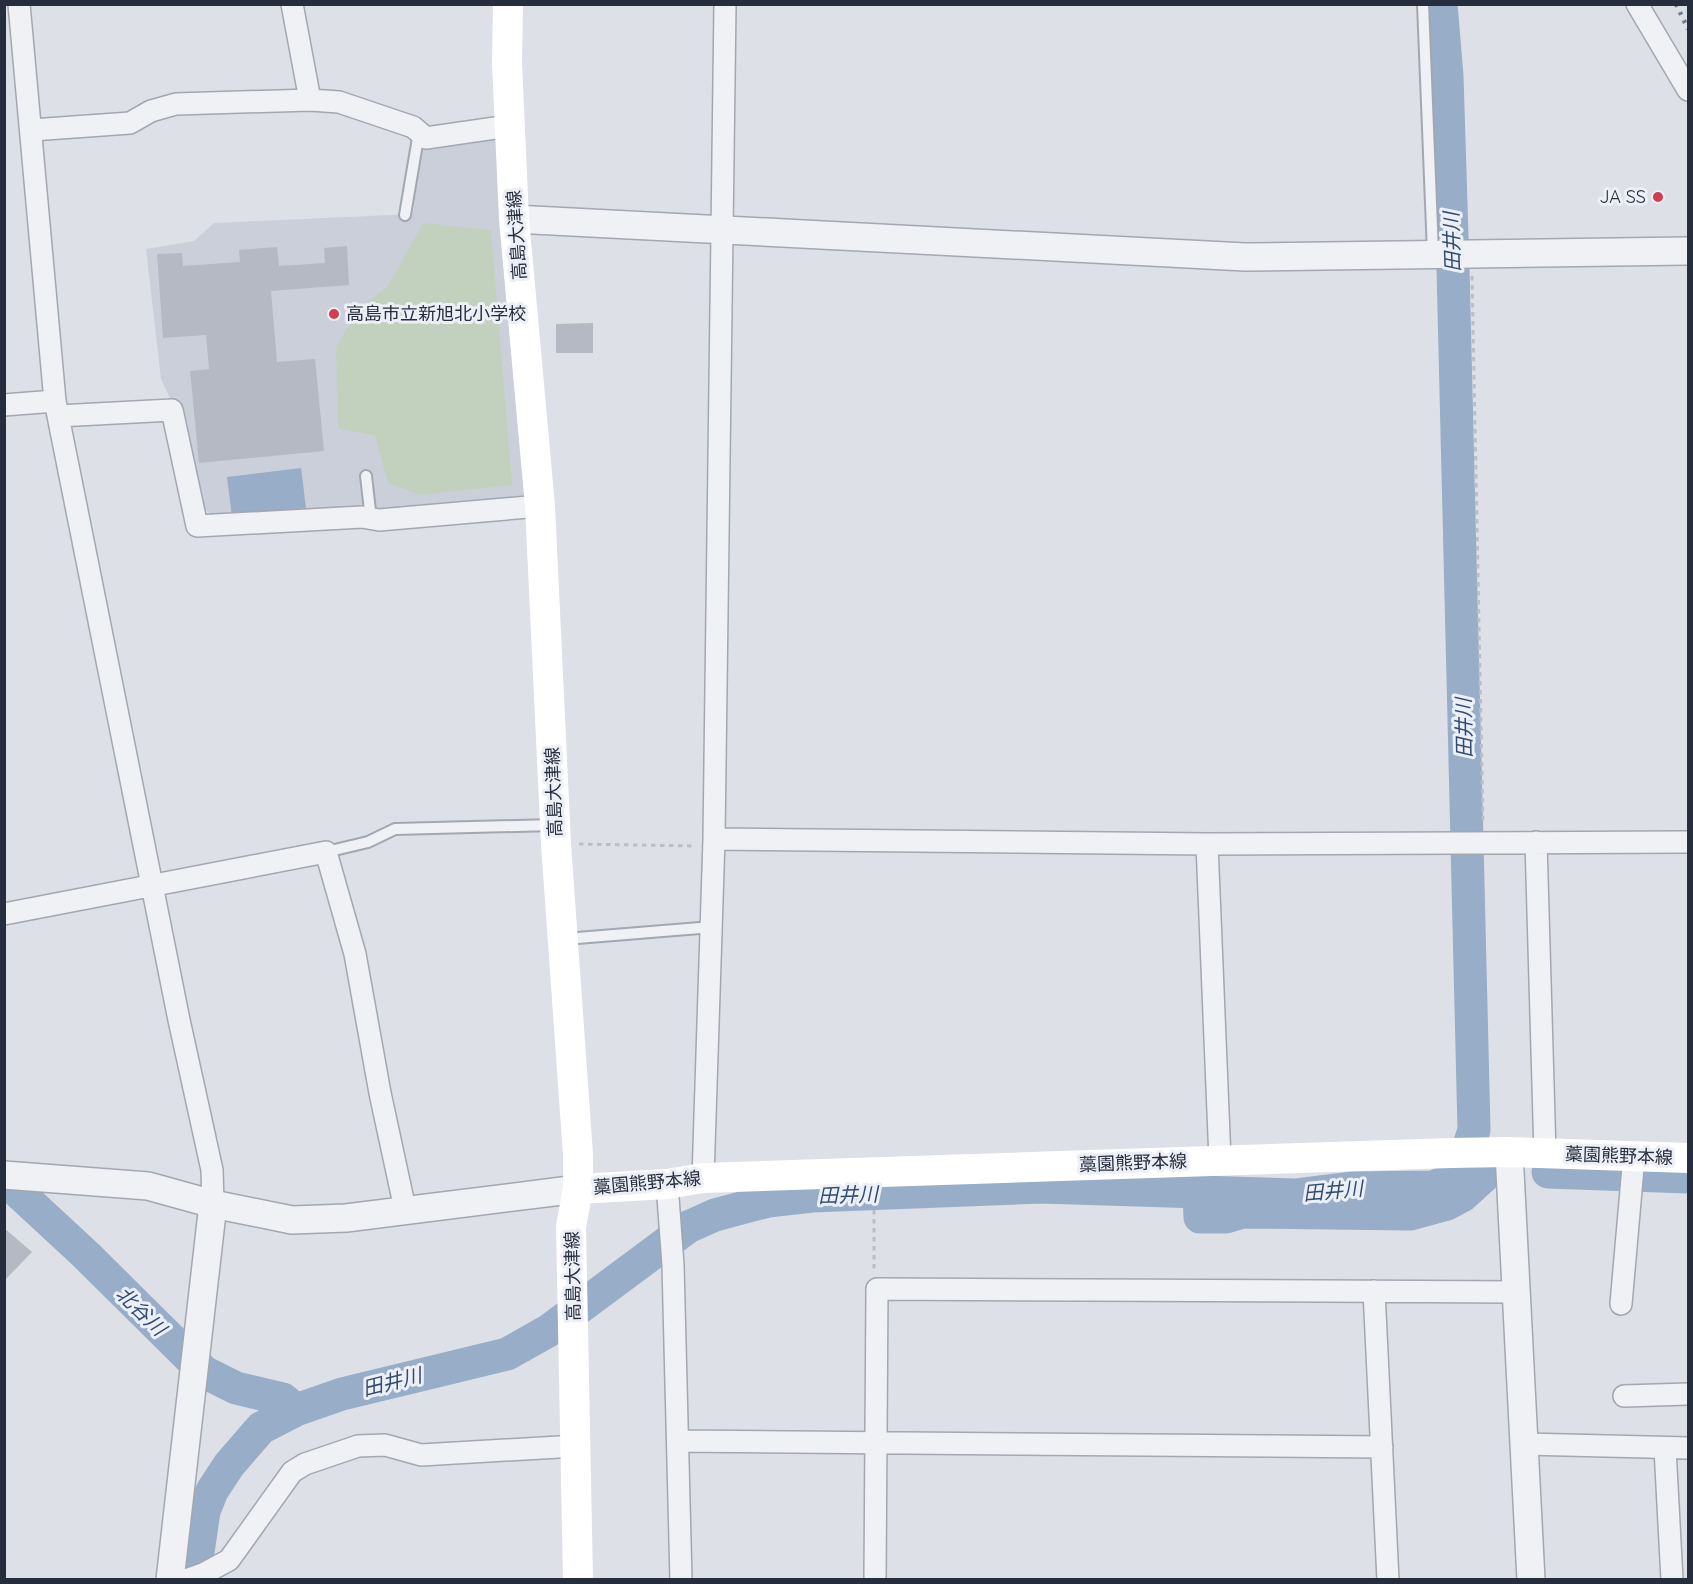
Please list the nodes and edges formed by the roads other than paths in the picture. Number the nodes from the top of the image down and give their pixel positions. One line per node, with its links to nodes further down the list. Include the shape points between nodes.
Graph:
1 (19, 4): 10 (street)
2 (292, 4): 8 (street)
3 (508, 4): 9 (main road, 高島大津線)
4 (725, 4): 14 (street)
5 (1423, 4): 16 (lane)
6 (1637, 4): 7 (street)
7 (1689, 90)
8 (310, 100): 10 (street, via 176,105 151,111 130,123); 11 (street, via 339,102)
9 (509, 126): 11 (street, via 426,138); 13 (main road, 高島大津線)
10 (32, 130): 18 (street)
11 (419, 132): 12 (lane)
12 (405, 215)
13 (514, 219): 14 (street); 20 (main road, 高島大津線)
14 (724, 228): 16 (street, via 1245,257); 23 (street)
15 (1689, 251): 16 (street)
16 (1451, 256)
17 (4, 405): 18 (street)
18 (56, 409): 21 (street, via 172,410 197,526); 28 (street)
19 (366, 476): 21 (lane)
20 (540, 506): 21 (street); 22 (main road, 高島大津線)
21 (371, 519)
22 (556, 835): 27 (lane, via 394,829 368,842); 31 (main road, 高島大津線)
23 (714, 839): 26 (street); 30 (street)
24 (1536, 842): 25 (street); 26 (street); 33 (street)
25 (1689, 842)
26 (1207, 844): 35 (street)
27 (326, 852): 28 (street); 42 (street, via 355,954)
28 (153, 885): 29 (street); 41 (street, via 213,1170)
29 (4, 914)
30 (712, 927): 31 (lane); 38 (street)
31 (562, 939): 40 (main road, 高島大津線)
32 (1498, 1153): 33 (main road, 藁園熊野本線); 35 (main road, 藁園熊野本線); 44 (street)
33 (1545, 1154): 36 (main road, 藁園熊野本線)
34 (1689, 1158): 36 (main road, 藁園熊野本線)
35 (1220, 1161): 38 (main road, 藁園熊野本線)
36 (1632, 1170): 45 (street)
37 (4, 1175): 41 (street, via 148,1186)
38 (703, 1178): 39 (main road, 藁園熊野本線)
39 (667, 1184): 40 (main road, 藁園熊野本線); 48 (street)
40 (578, 1189): 42 (street); 51 (main road, 高島大津線, via 571,1227)
41 (213, 1204): 42 (street, via 292,1220 346,1218); 56 (street)
42 (405, 1209)
43 (1374, 1291): 44 (street); 49 (street, via 877,1289); 52 (street)
44 (1517, 1292): 50 (street)
45 (1621, 1304)
46 (1689, 1394): 47 (street)
47 (1624, 1396)
48 (678, 1441): 49 (street); 58 (street)
49 (876, 1441): 52 (street); 59 (street)
50 (1525, 1444): 53 (street); 61 (street)
51 (576, 1446): 55 (street, via 421,1455 385,1445 358,1446 305,1464 292,1472 229,1560); 57 (main road, 高島大津線)
52 (1382, 1447): 60 (street)
53 (1665, 1448): 54 (street); 62 (street)
54 (1689, 1448)
55 (195, 1577)
56 (170, 1580)
57 (578, 1580)
58 (681, 1580)
59 (875, 1580)
60 (1388, 1580)
61 (1531, 1580)
62 (1672, 1580)

